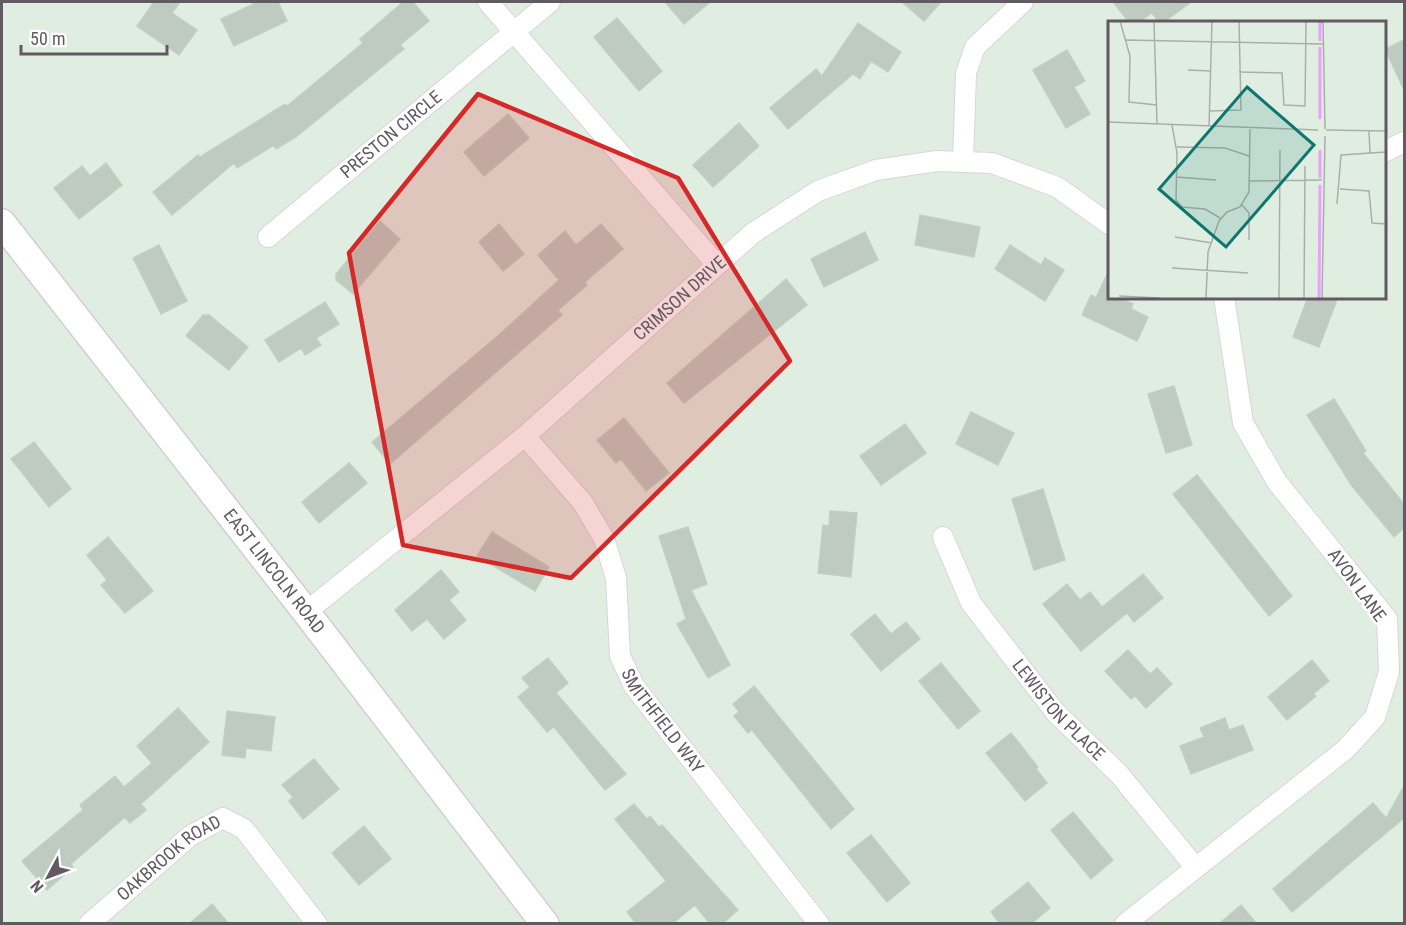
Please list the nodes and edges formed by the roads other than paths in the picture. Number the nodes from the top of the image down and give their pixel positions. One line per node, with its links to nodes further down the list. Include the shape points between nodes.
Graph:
1 (488, 2): 4 (street)
2 (550, 2): 4 (street, PRESTON CIRCLE)
3 (1023, 2): 7 (street, via 975,47 966,73)
4 (514, 32): 10 (street, PRESTON CIRCLE); 11 (street)
5 (1404, 142): 6 (street)
6 (1385, 151)
7 (963, 162): 9 (street, CRIMSON DRIVE, via 992,163 1057,187); 11 (street, CRIMSON DRIVE, via 937,161 876,170 818,191 753,233)
8 (2, 223): 15 (main road, EAST LINCOLN ROAD)
9 (1108, 223)
10 (268, 237)
11 (717, 265): 13 (street, CRIMSON DRIVE)
12 (1224, 298): 16 (street, AVON LANE, via 1244,423 1278,482 1387,620 1389,672 1375,717 1346,749)
13 (525, 436): 15 (street, CRIMSON DRIVE); 20 (street, SMITHFIELD WAY, via 583,503 604,539 616,578 620,656 634,686)
14 (943, 537): 16 (street, LEWISTON PLACE, via 971,603 1056,713 1119,774)
15 (306, 612): 19 (main road, EAST LINCOLN ROAD)
16 (1195, 867): 21 (street, AVON LANE)
17 (89, 924): 18 (street, OAKBROOK ROAD, via 190,836 223,818 244,829)
18 (317, 924)
19 (545, 924)
20 (819, 924)
21 (1125, 924)

